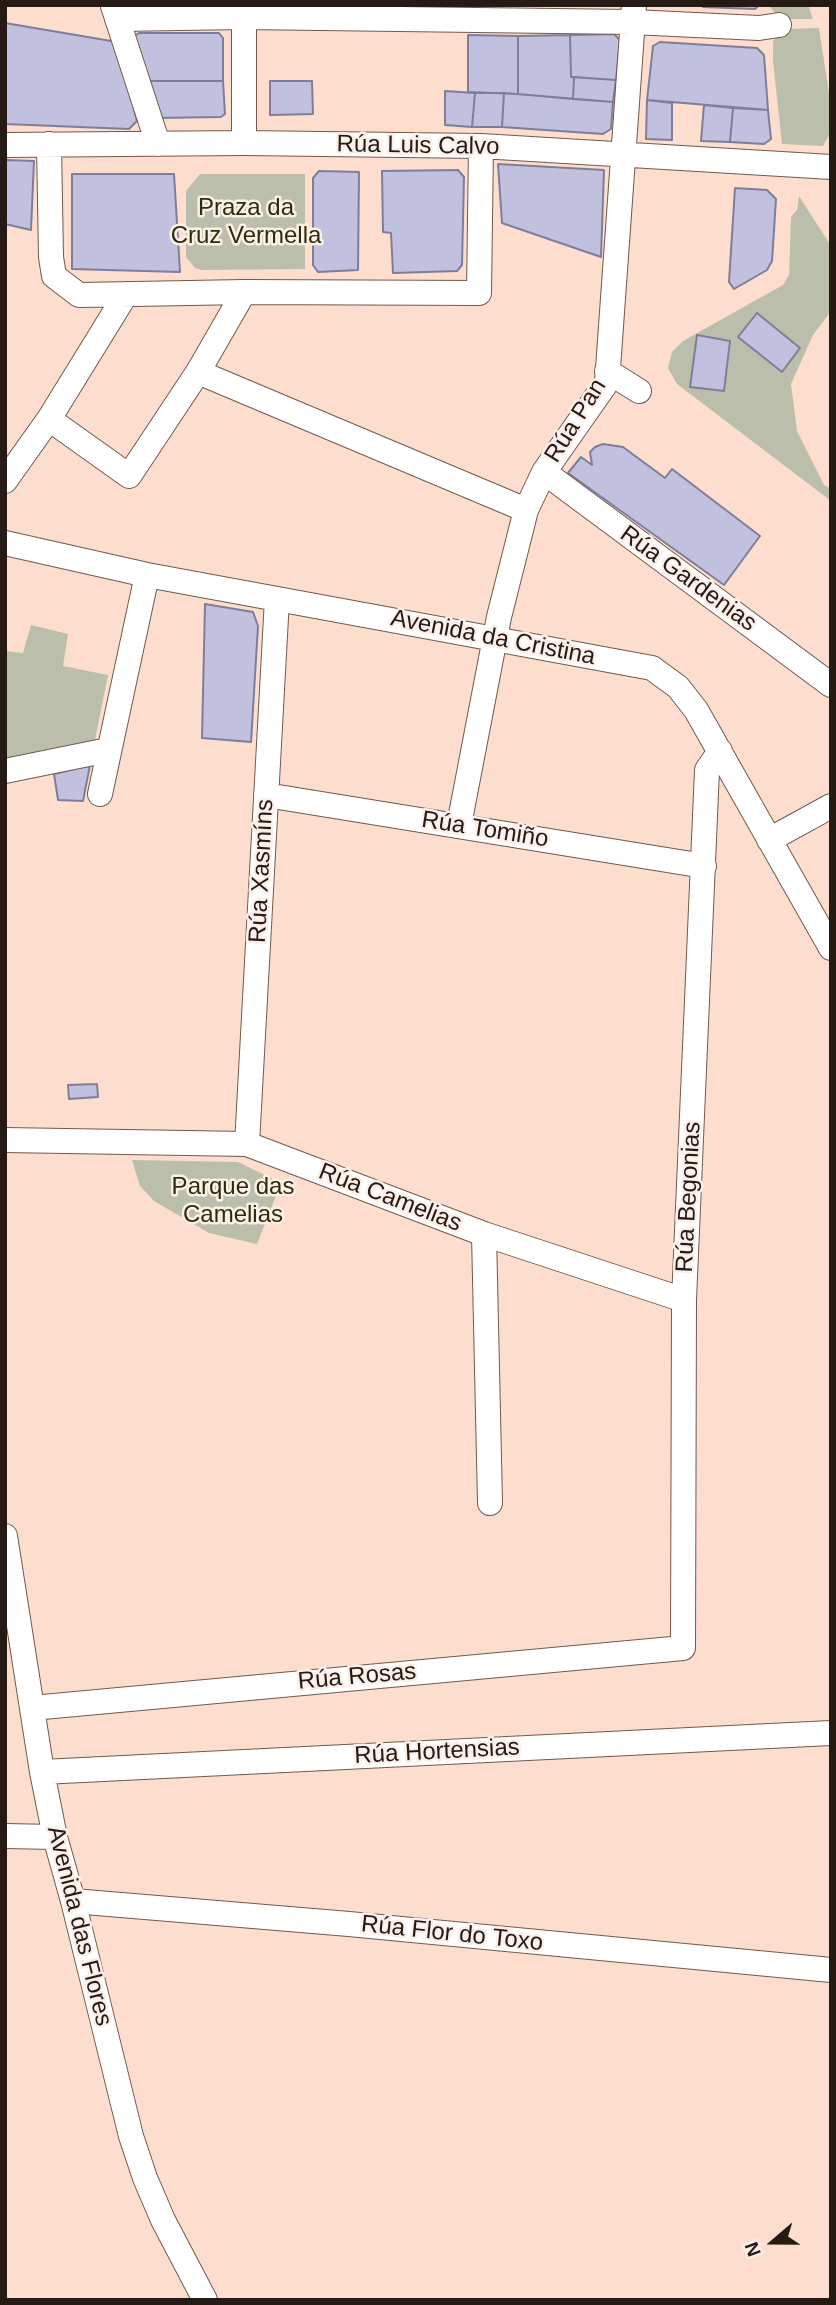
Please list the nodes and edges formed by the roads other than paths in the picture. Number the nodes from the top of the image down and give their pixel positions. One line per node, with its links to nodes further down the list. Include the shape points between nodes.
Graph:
1 (244, 11): 2 (street); 3 (street); 5 (street)
2 (115, 12): 7 (street)
3 (633, 14): 4 (street, via 759,28); 10 (street, Rúa Pan)
4 (779, 25)
5 (244, 143): 7 (street, Rúa Luis Calvo); 9 (street, Rúa Luis Calvo)
6 (49, 144): 7 (street, Rúa Luis Calvo); 8 (street, Rúa Luis Calvo); 13 (street, via 54,276 79,295)
7 (158, 144)
8 (5, 145)
9 (481, 146): 10 (street, Rúa Luis Calvo); 12 (street, via 478,293)
10 (622, 154): 11 (street, Rúa Luis Calvo); 14 (street, Rúa Pan)
11 (831, 167)
12 (244, 292): 13 (street); 15 (street)
13 (126, 294): 17 (street)
14 (607, 371): 16 (street); 18 (street, Rúa Pan, via 607,382)
15 (198, 372): 17 (street, via 129,476); 20 (street)
16 (639, 391)
17 (49, 419): 19 (street)
18 (544, 472): 20 (street, Rúa Pan); 25 (street, Rúa Gardenias)
19 (5, 481)
20 (526, 510): 24 (street, Rúa Pan)
21 (5, 542): 22 (street, Avenida da Cristina)
22 (147, 575): 23 (street, Avenida da Cristina); 26 (street)
23 (277, 599): 24 (street, Avenida da Cristina); 30 (street, Rúa Xasmíns)
24 (495, 639): 27 (street, Avenida da Cristina, via 652,668 678,687); 32 (street, Rúa Pan)
25 (831, 685)
26 (108, 750): 28 (street); 29 (street)
27 (720, 751): 33 (street, Avenida da Cristina); 34 (street, Rúa Begonias, via 707,770)
28 (5, 771)
29 (100, 794)
30 (266, 795): 32 (street, Rúa Tomiño); 37 (street, Rúa Xasmíns)
31 (831, 806): 33 (street)
32 (460, 825): 34 (street, Rúa Tomiño)
33 (769, 840): 35 (street, Avenida da Cristina)
34 (704, 866): 39 (street, Rúa Begonias)
35 (831, 948)
36 (5, 1140): 37 (street, Rúa Camelias)
37 (247, 1144): 38 (street, Rúa Camelias)
38 (484, 1234): 39 (street, Rúa Camelias); 40 (street)
39 (684, 1300): 42 (street, Rúa Begonias)
40 (490, 1503)
41 (5, 1536): 43 (street, Avenida das Flores)
42 (683, 1648): 43 (street, Rúa Rosas)
43 (32, 1708): 45 (street, Avenida das Flores)
44 (831, 1733): 45 (street, Rúa Hortensias)
45 (42, 1772): 47 (street, Avenida das Flores)
46 (5, 1836): 47 (street)
47 (55, 1837): 48 (street, Avenida das Flores)
48 (73, 1901): 49 (street, Rúa Flor do Toxo); 50 (street, Avenida das Flores, via 131,2136 163,2220)
49 (831, 1970)
50 (205, 2300)

